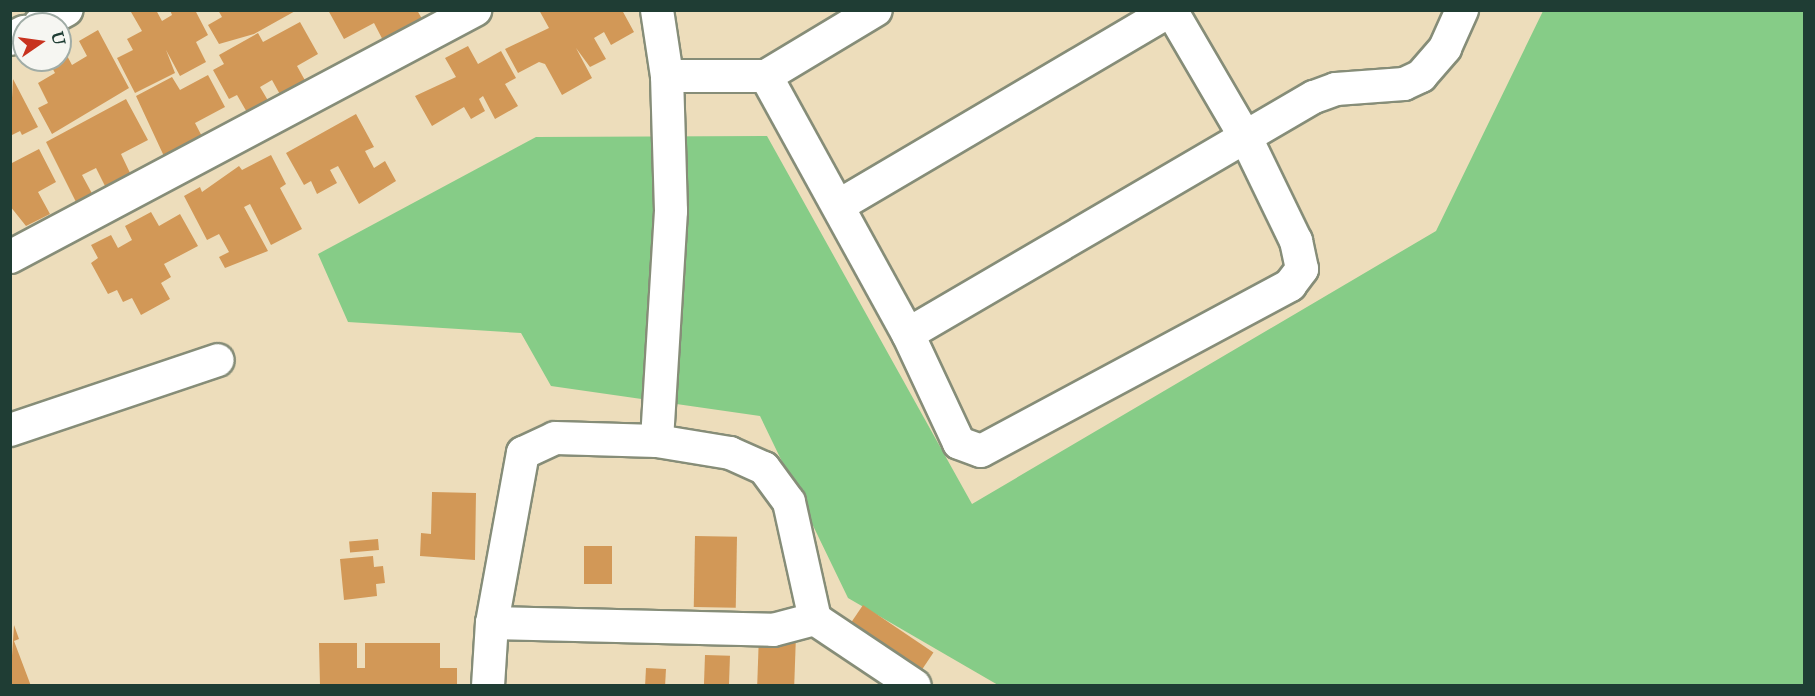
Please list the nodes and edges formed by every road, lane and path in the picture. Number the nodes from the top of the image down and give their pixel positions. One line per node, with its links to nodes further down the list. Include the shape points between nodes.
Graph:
1 (475, 10): 10 (street)
2 (657, 10): 6 (street)
3 (876, 10): 7 (street)
4 (1171, 10): 8 (street); 9 (street)
5 (1462, 10): 8 (street, via 1445,48 1421,76 1383,88 1326,91)
6 (668, 76): 7 (street); 14 (street, via 671,212)
7 (766, 76): 9 (street)
8 (1247, 140): 11 (street); 11 (street, via 1301,253 1302,269 1290,285 976,452 959,443)
9 (838, 206): 11 (street)
10 (10, 257)
11 (908, 334)
12 (218, 360): 13 (street)
13 (10, 430)
14 (657, 441): 15 (street, via 730,453 764,468 789,502); 16 (street, via 555,438 523,453)
15 (815, 619): 16 (street, via 773,630); 18 (street)
16 (492, 623): 17 (street)
17 (488, 686)
18 (915, 686)

